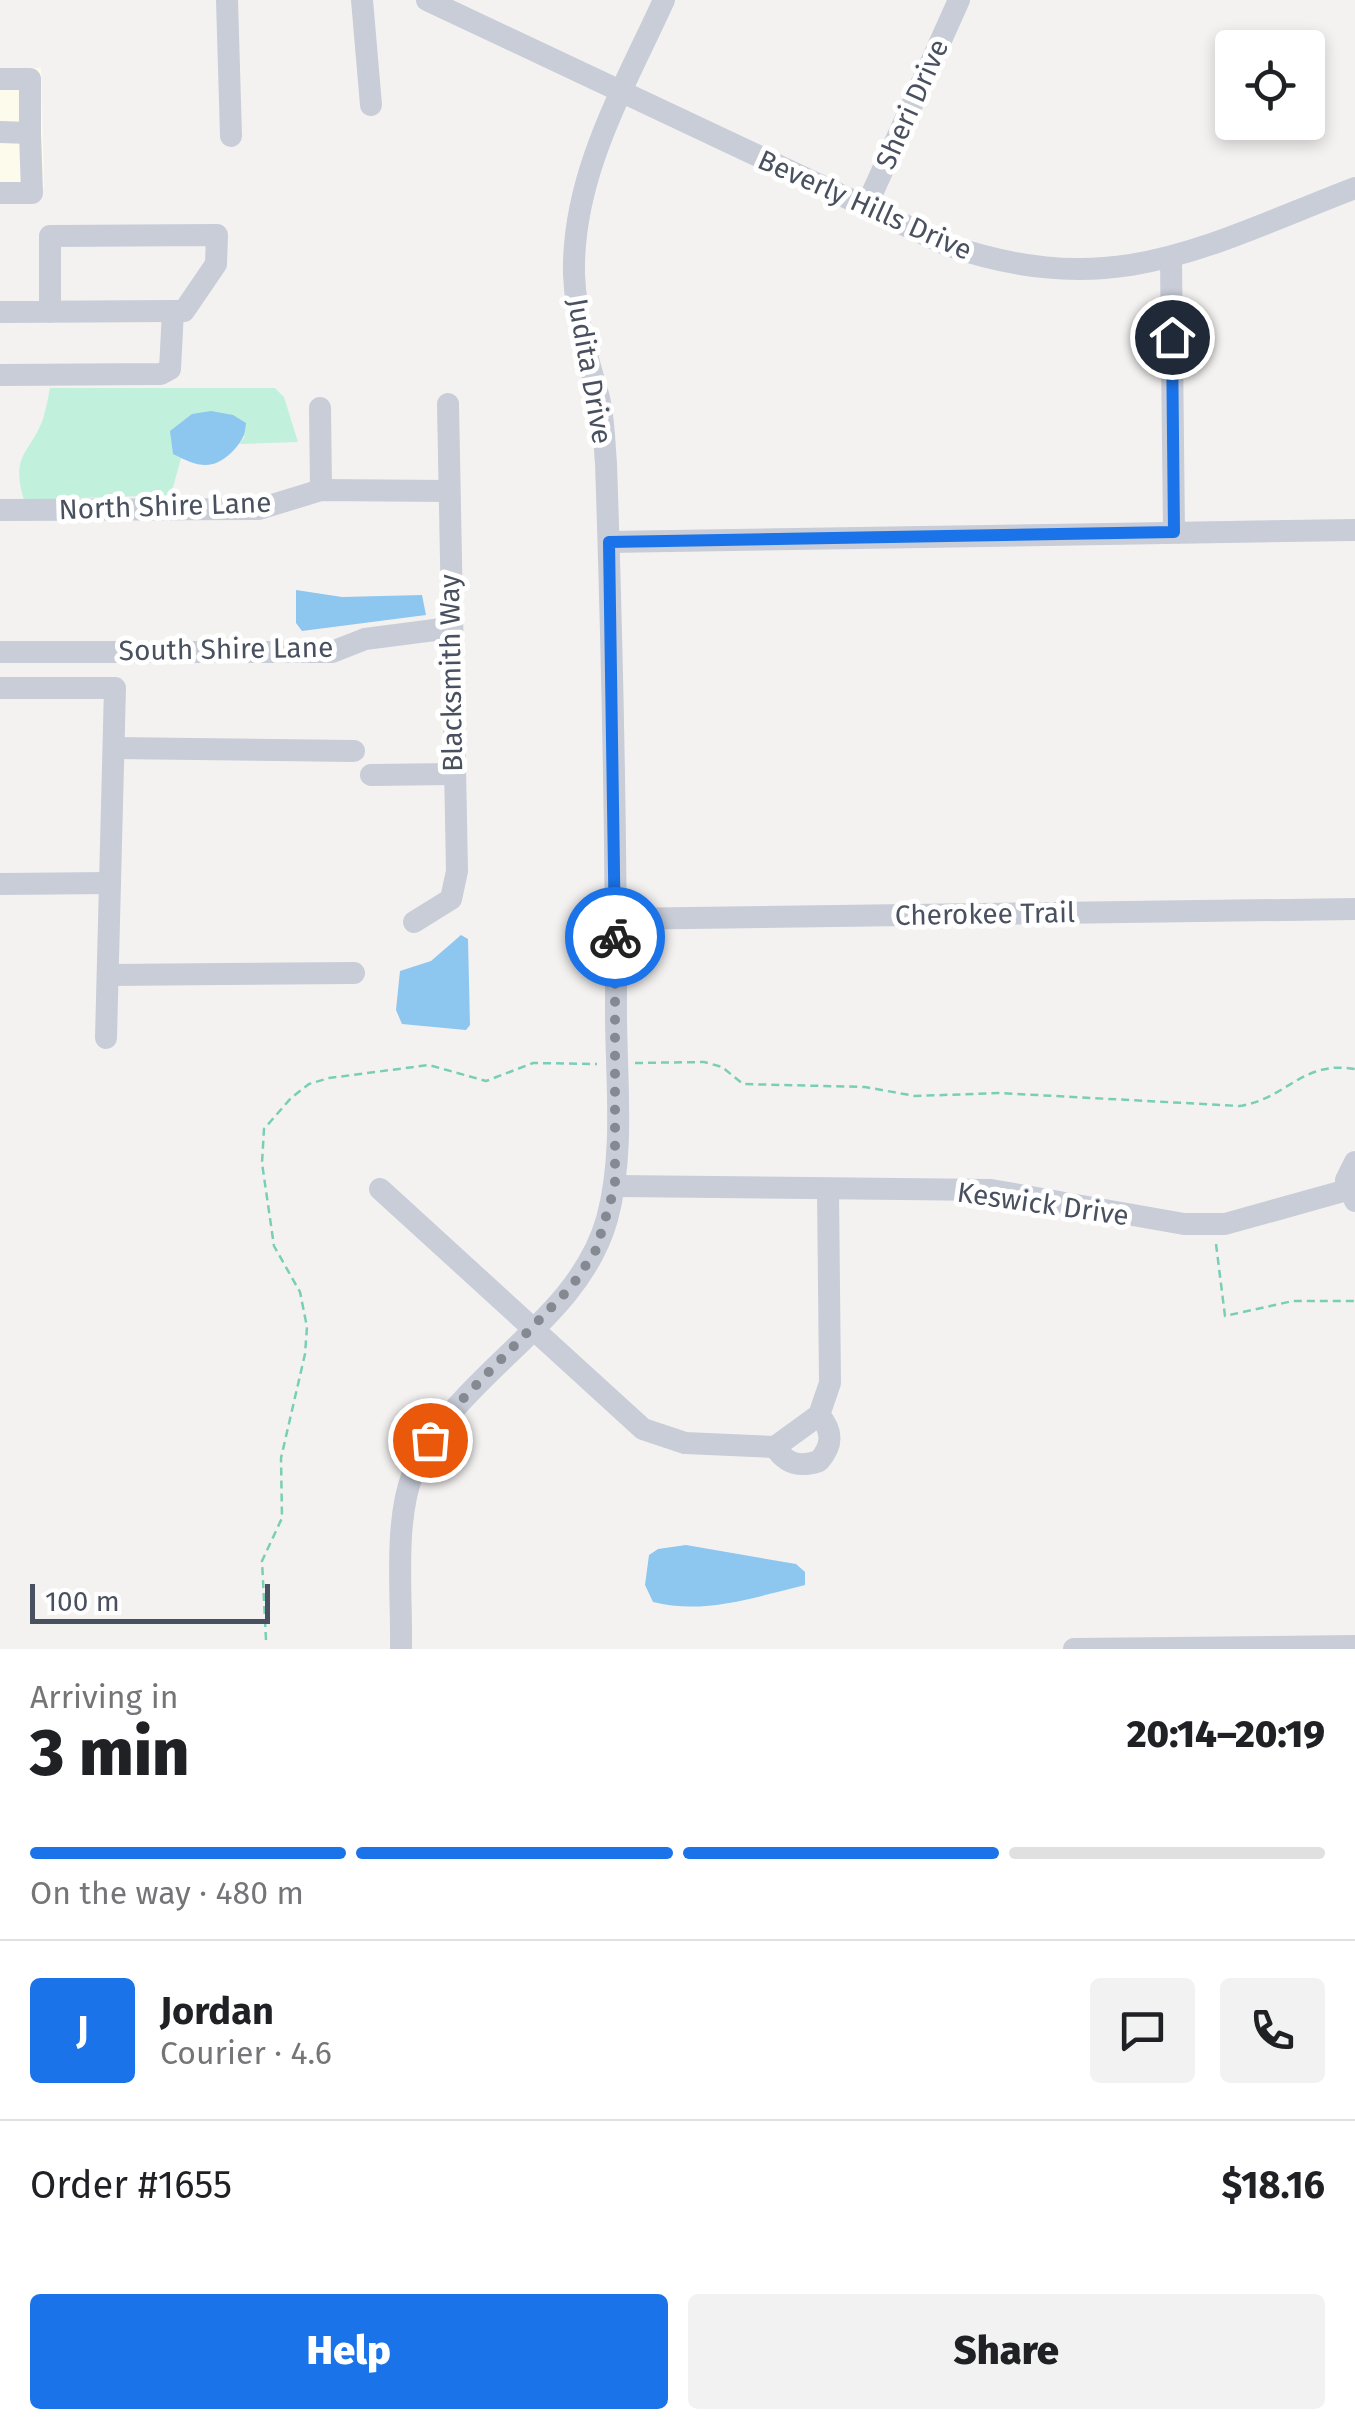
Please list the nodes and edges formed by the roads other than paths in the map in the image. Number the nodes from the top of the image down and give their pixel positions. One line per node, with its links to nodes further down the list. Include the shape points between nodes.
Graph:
1 (227, 0): 12 (street)
2 (362, 0): 9 (street)
3 (427, 0): 6 (street, Beverly Hills Drive)
4 (664, 0): 8 (street, Judita Drive)
5 (958, 0): 15 (street, Sheri Drive)
6 (455, 6): 8 (street, Beverly Hills Drive)
7 (0, 79): 11 (street, via 30,79)
8 (622, 93): 15 (street, Beverly Hills Drive); 28 (street, Judita Drive, via 582,197 574,274 586,363 599,397)
9 (371, 105)
10 (0, 132): 11 (street)
11 (30, 132): 14 (street, via 32,193)
12 (231, 136)
13 (1355, 188): 16 (street, Beverly Hills Drive)
14 (0, 193)
15 (866, 208): 16 (street, Beverly Hills Drive, via 947,245 1024,267 1098,271)
16 (1171, 259): 27 (street)
17 (172, 311): 19 (street); 19 (street, via 184,310 216,264 217,234 50,236); 20 (street, via 170,369 162,374)
18 (0, 312): 19 (street)
19 (50, 312)
20 (0, 375)
21 (448, 404): 24 (street, Blacksmith Way)
22 (320, 408): 23 (street)
23 (321, 490): 24 (street, North Shire Lane); 25 (street, North Shire Lane, via 258,508)
24 (449, 490): 29 (street, Blacksmith Way)
25 (0, 510)
26 (1355, 530): 27 (street)
27 (1174, 532): 28 (street)
28 (609, 542): 39 (street, Judita Drive)
29 (450, 628): 30 (street, South Shire Lane, via 365,638 332,652); 34 (street, Blacksmith Way)
30 (0, 652)
31 (0, 688): 32 (street, via 116,688)
32 (114, 748): 33 (street); 36 (street)
33 (354, 751)
34 (453, 774): 35 (street); 40 (street, Blacksmith Way, via 451,899)
35 (372, 775)
36 (110, 883): 37 (street); 42 (street)
37 (0, 884)
38 (1355, 909): 39 (street, Cherokee Trail)
39 (615, 919): 45 (street, Judita Drive)
40 (414, 922)
41 (354, 973): 42 (street)
42 (108, 975): 43 (street)
43 (106, 1038)
44 (1355, 1162): 48 (street, Keswick Drive, via 1348,1171)
45 (615, 1186): 47 (street, Keswick Drive); 49 (street, Judita Drive, via 596,1250)
46 (380, 1189): 49 (street)
47 (828, 1190): 48 (street, Keswick Drive, via 992,1190 1184,1224); 50 (street, via 830,1383)
48 (1351, 1196)
49 (532, 1330): 51 (street, via 642,1429 685,1443); 53 (street, Judita Drive, via 454,1408 412,1477 404,1511)
50 (819, 1415): 51 (street); 51 (street, via 830,1438 819,1460 794,1464)
51 (776, 1447)
52 (1355, 1646): 54 (street)
53 (401, 1649)
54 (1074, 1649)

